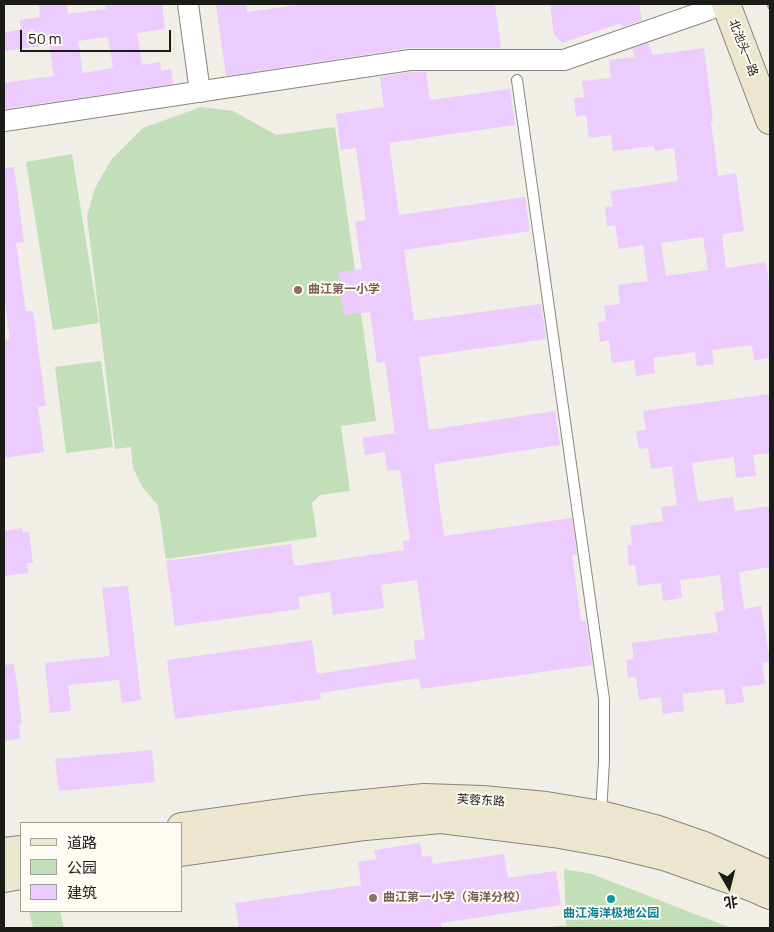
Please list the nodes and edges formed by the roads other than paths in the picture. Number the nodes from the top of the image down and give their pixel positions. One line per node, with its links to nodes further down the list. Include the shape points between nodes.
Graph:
1 (188, 4): 4 (street)
2 (724, 4): 4 (street, via 564,60 410,60); 5 (main road, 北池头一路)
3 (517, 80): 7 (lane, via 604,698)
4 (200, 92): 6 (street)
5 (770, 120)
6 (4, 121)
7 (601, 815): 8 (main road, 芙蓉东路, via 519,803 424,798); 13 (main road, 芙蓉东路, via 704,846)
8 (182, 827)
9 (20, 850): 10 (main road)
10 (4, 852)
11 (182, 852): 15 (main road, 芙蓉东路, via 365,826 441,819 610,844 667,857)
12 (20, 875): 14 (main road)
13 (770, 875)
14 (4, 878)
15 (770, 894)

